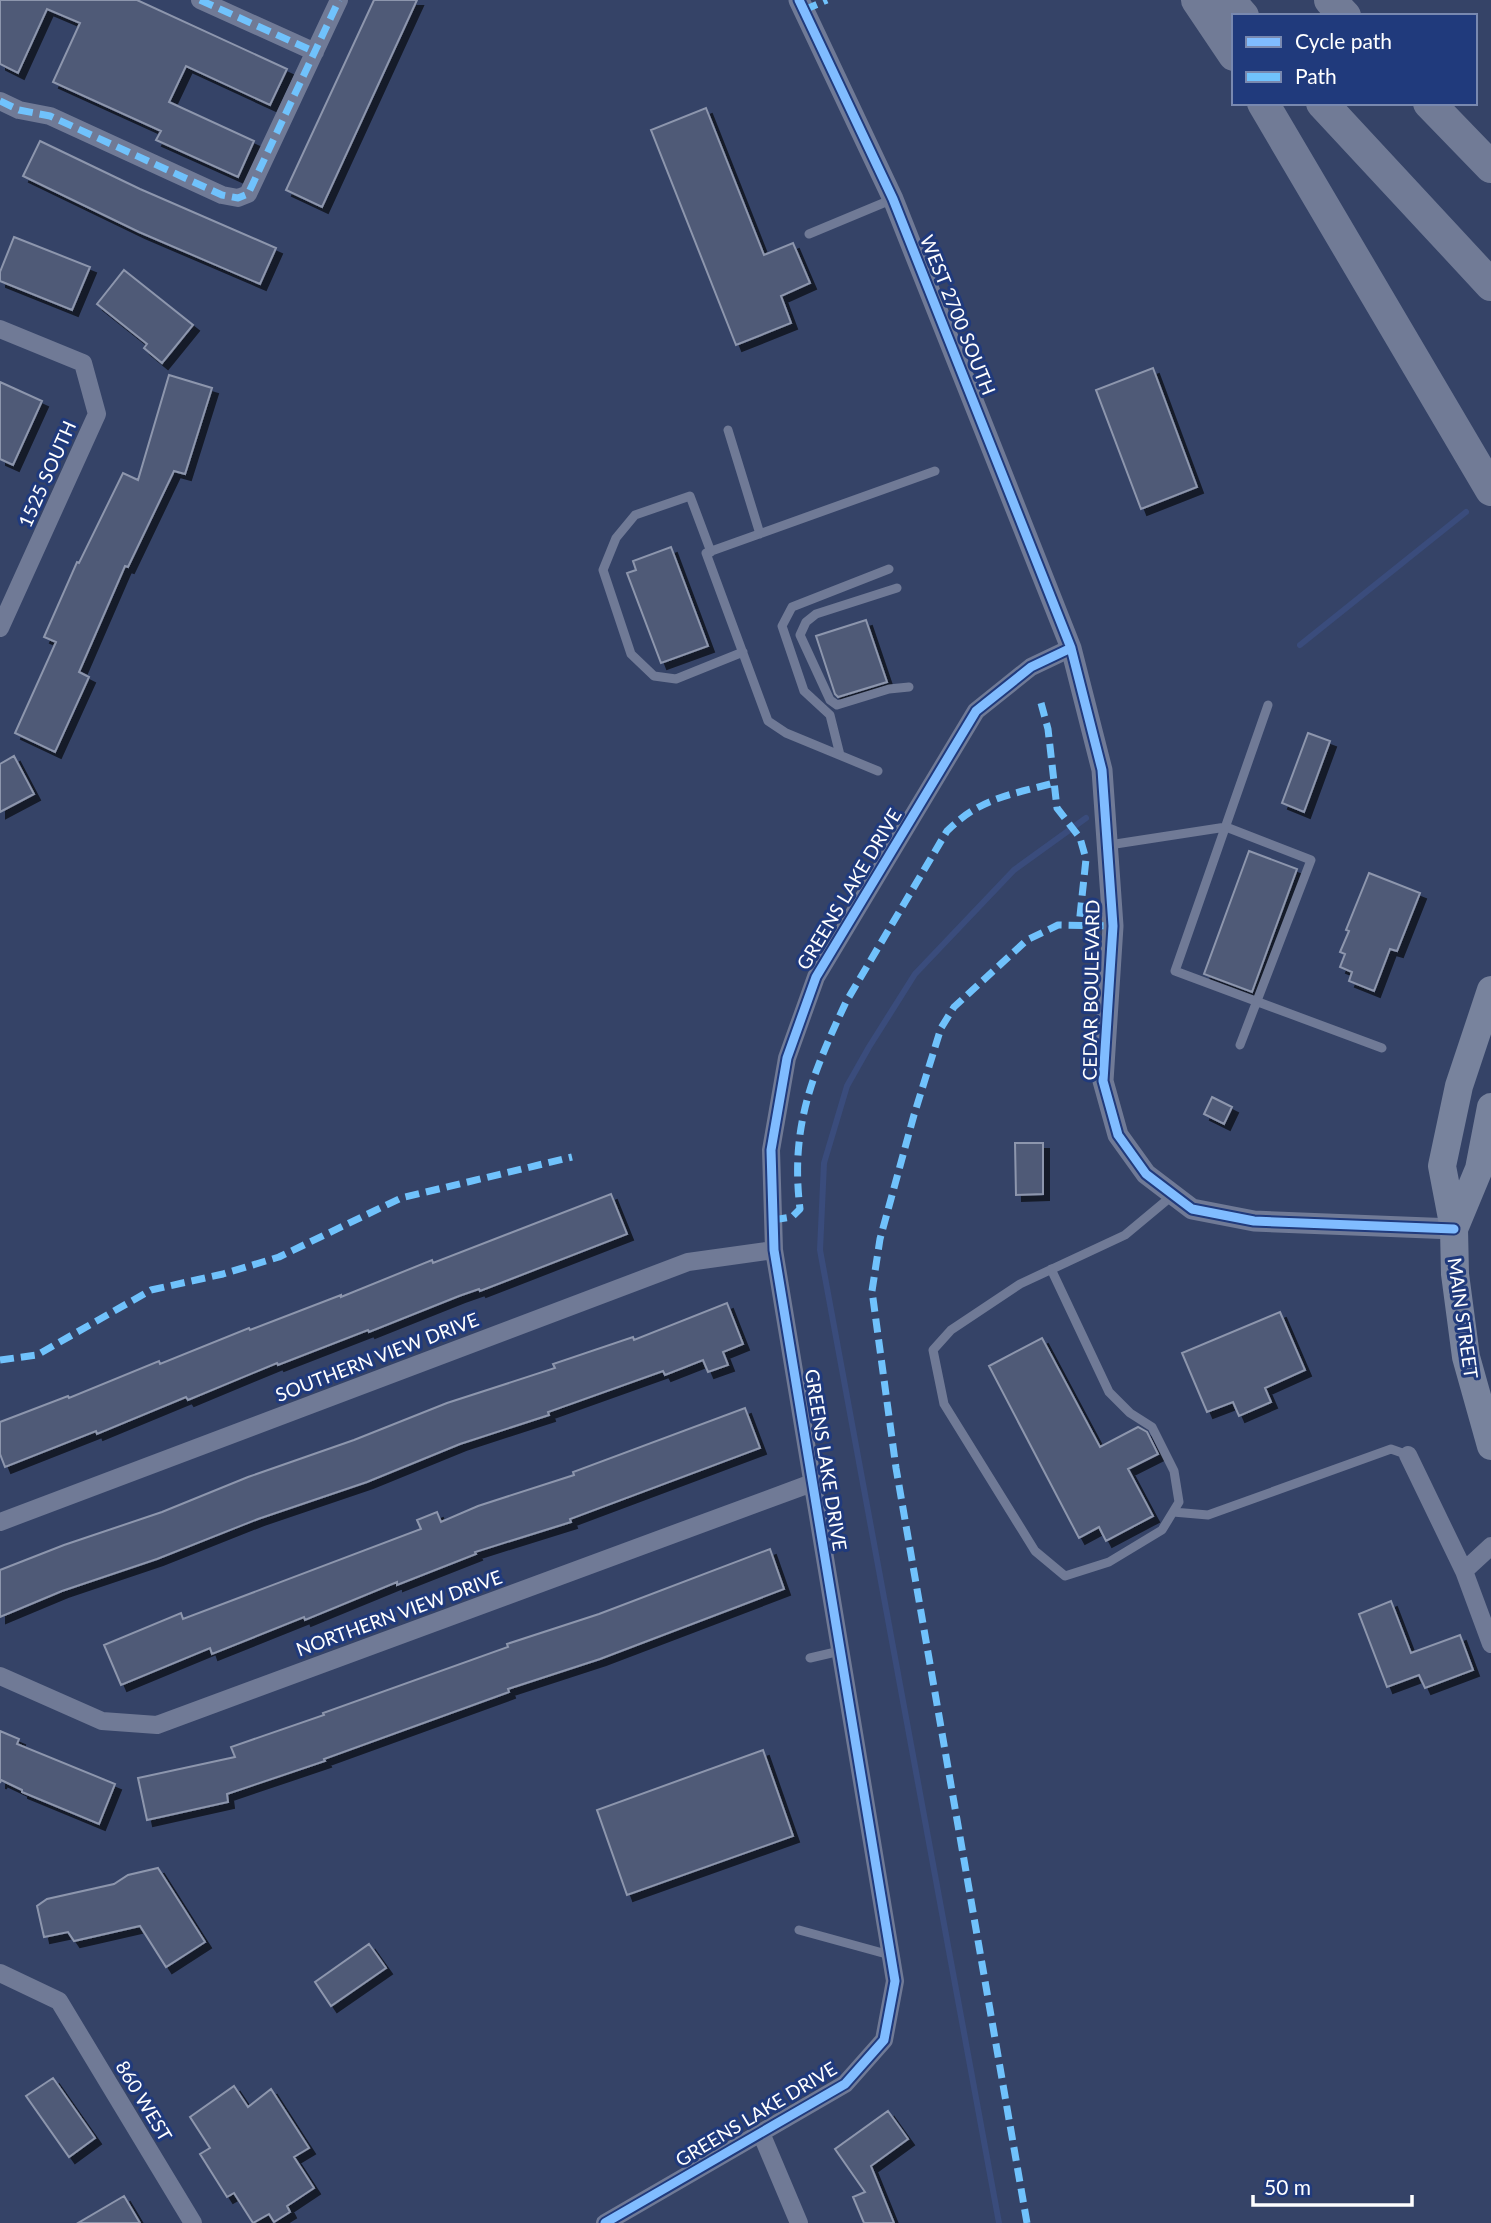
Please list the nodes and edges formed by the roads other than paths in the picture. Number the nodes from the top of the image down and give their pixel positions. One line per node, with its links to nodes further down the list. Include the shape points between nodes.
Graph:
1 (200, 0): 9 (street)
2 (339, 0): 9 (street)
3 (799, 0): 16 (street, WEST 2700 SOUTH)
4 (1197, 0): 10 (highway)
5 (1229, 0): 7 (highway)
6 (1330, 0): 8 (highway)
7 (1241, 14)
8 (1343, 14)
9 (314, 52): 11 (street, via 248,194 238,198 222,195 51,116)
10 (1232, 52)
11 (0, 101)
12 (1264, 105): 22 (highway)
13 (1324, 105): 18 (highway)
14 (1431, 105): 15 (highway)
15 (1491, 167)
16 (893, 199): 17 (lane); 28 (street, WEST 2700 SOUTH)
17 (809, 234)
18 (1491, 285)
19 (0, 329): 27 (street, 1525 SOUTH, via 83,363 97,414)
20 (728, 430): 23 (lane)
21 (936, 471): 23 (lane)
22 (1491, 491)
23 (760, 534): 24 (lane)
24 (710, 552): 29 (lane, via 706,553); 29 (lane, via 690,496 635,515 616,538 603,570 631,654 654,676 676,679)
25 (889, 569): 33 (lane, via 792,607 782,626 804,691)
26 (897, 588): 31 (lane, via 816,614 806,622 800,635 830,700)
27 (0, 628)
28 (1071, 648): 37 (street, CEDAR BOULEVARD, via 1102,770); 45 (street, GREENS LAKE DRIVE, via 1031,667 976,711 816,977 788,1058 771,1150)
29 (743, 652): 34 (lane, via 768,721)
30 (909, 687): 31 (lane)
31 (837, 705): 33 (lane)
32 (1268, 705): 36 (lane)
33 (830, 715): 34 (lane)
34 (840, 755): 35 (lane)
35 (878, 771)
36 (1226, 827): 37 (lane); 39 (lane, via 1175,971); 39 (lane, via 1311,860)
37 (1107, 845): 43 (street, CEDAR BOULEVARD, via 1113,926 1104,1081 1118,1135 1146,1174)
38 (1491, 990): 44 (main road, via 1459,1086 1442,1166)
39 (1256, 1002): 40 (lane); 41 (lane)
40 (1240, 1045)
41 (1382, 1048)
42 (1491, 1107): 44 (main road, via 1479,1169)
43 (1173, 1195): 44 (street, CEDAR BOULEVARD, via 1192,1209 1254,1221); 46 (lane, via 1125,1235)
44 (1454, 1229): 47 (main road, MAIN STREET, via 1461,1330)
45 (774, 1250): 49 (street, GREENS LAKE DRIVE); 51 (street, SOUTHERN VIEW DRIVE, via 688,1262)
46 (1051, 1269): 50 (lane, via 1109,1392 1152,1427 1174,1471 1179,1502); 50 (lane, via 1020,1283 951,1330 933,1350 944,1404 1034,1551 1065,1576 1109,1563 1162,1530)
47 (1491, 1446)
48 (1408, 1455): 50 (lane, via 1391,1449 1208,1515); 53 (street)
49 (812, 1483): 55 (street, GREENS LAKE DRIVE); 57 (street, NORTHERN VIEW DRIVE, via 157,1725 102,1721)
50 (1172, 1512)
51 (0, 1522)
52 (1491, 1546): 53 (street)
53 (1464, 1571): 54 (street)
54 (1491, 1644)
55 (840, 1651): 56 (lane); 59 (street, GREENS LAKE DRIVE)
56 (810, 1658)
57 (0, 1676)
58 (799, 1930): 59 (lane)
59 (890, 1955): 61 (street, GREENS LAKE DRIVE, via 895,1981 884,2040 845,2084)
60 (0, 1973): 62 (street, 860 WEST, via 59,2001)
61 (761, 2133): 63 (street, GREENS LAKE DRIVE); 64 (street)
62 (193, 2223)
63 (605, 2223)
64 (799, 2223)

